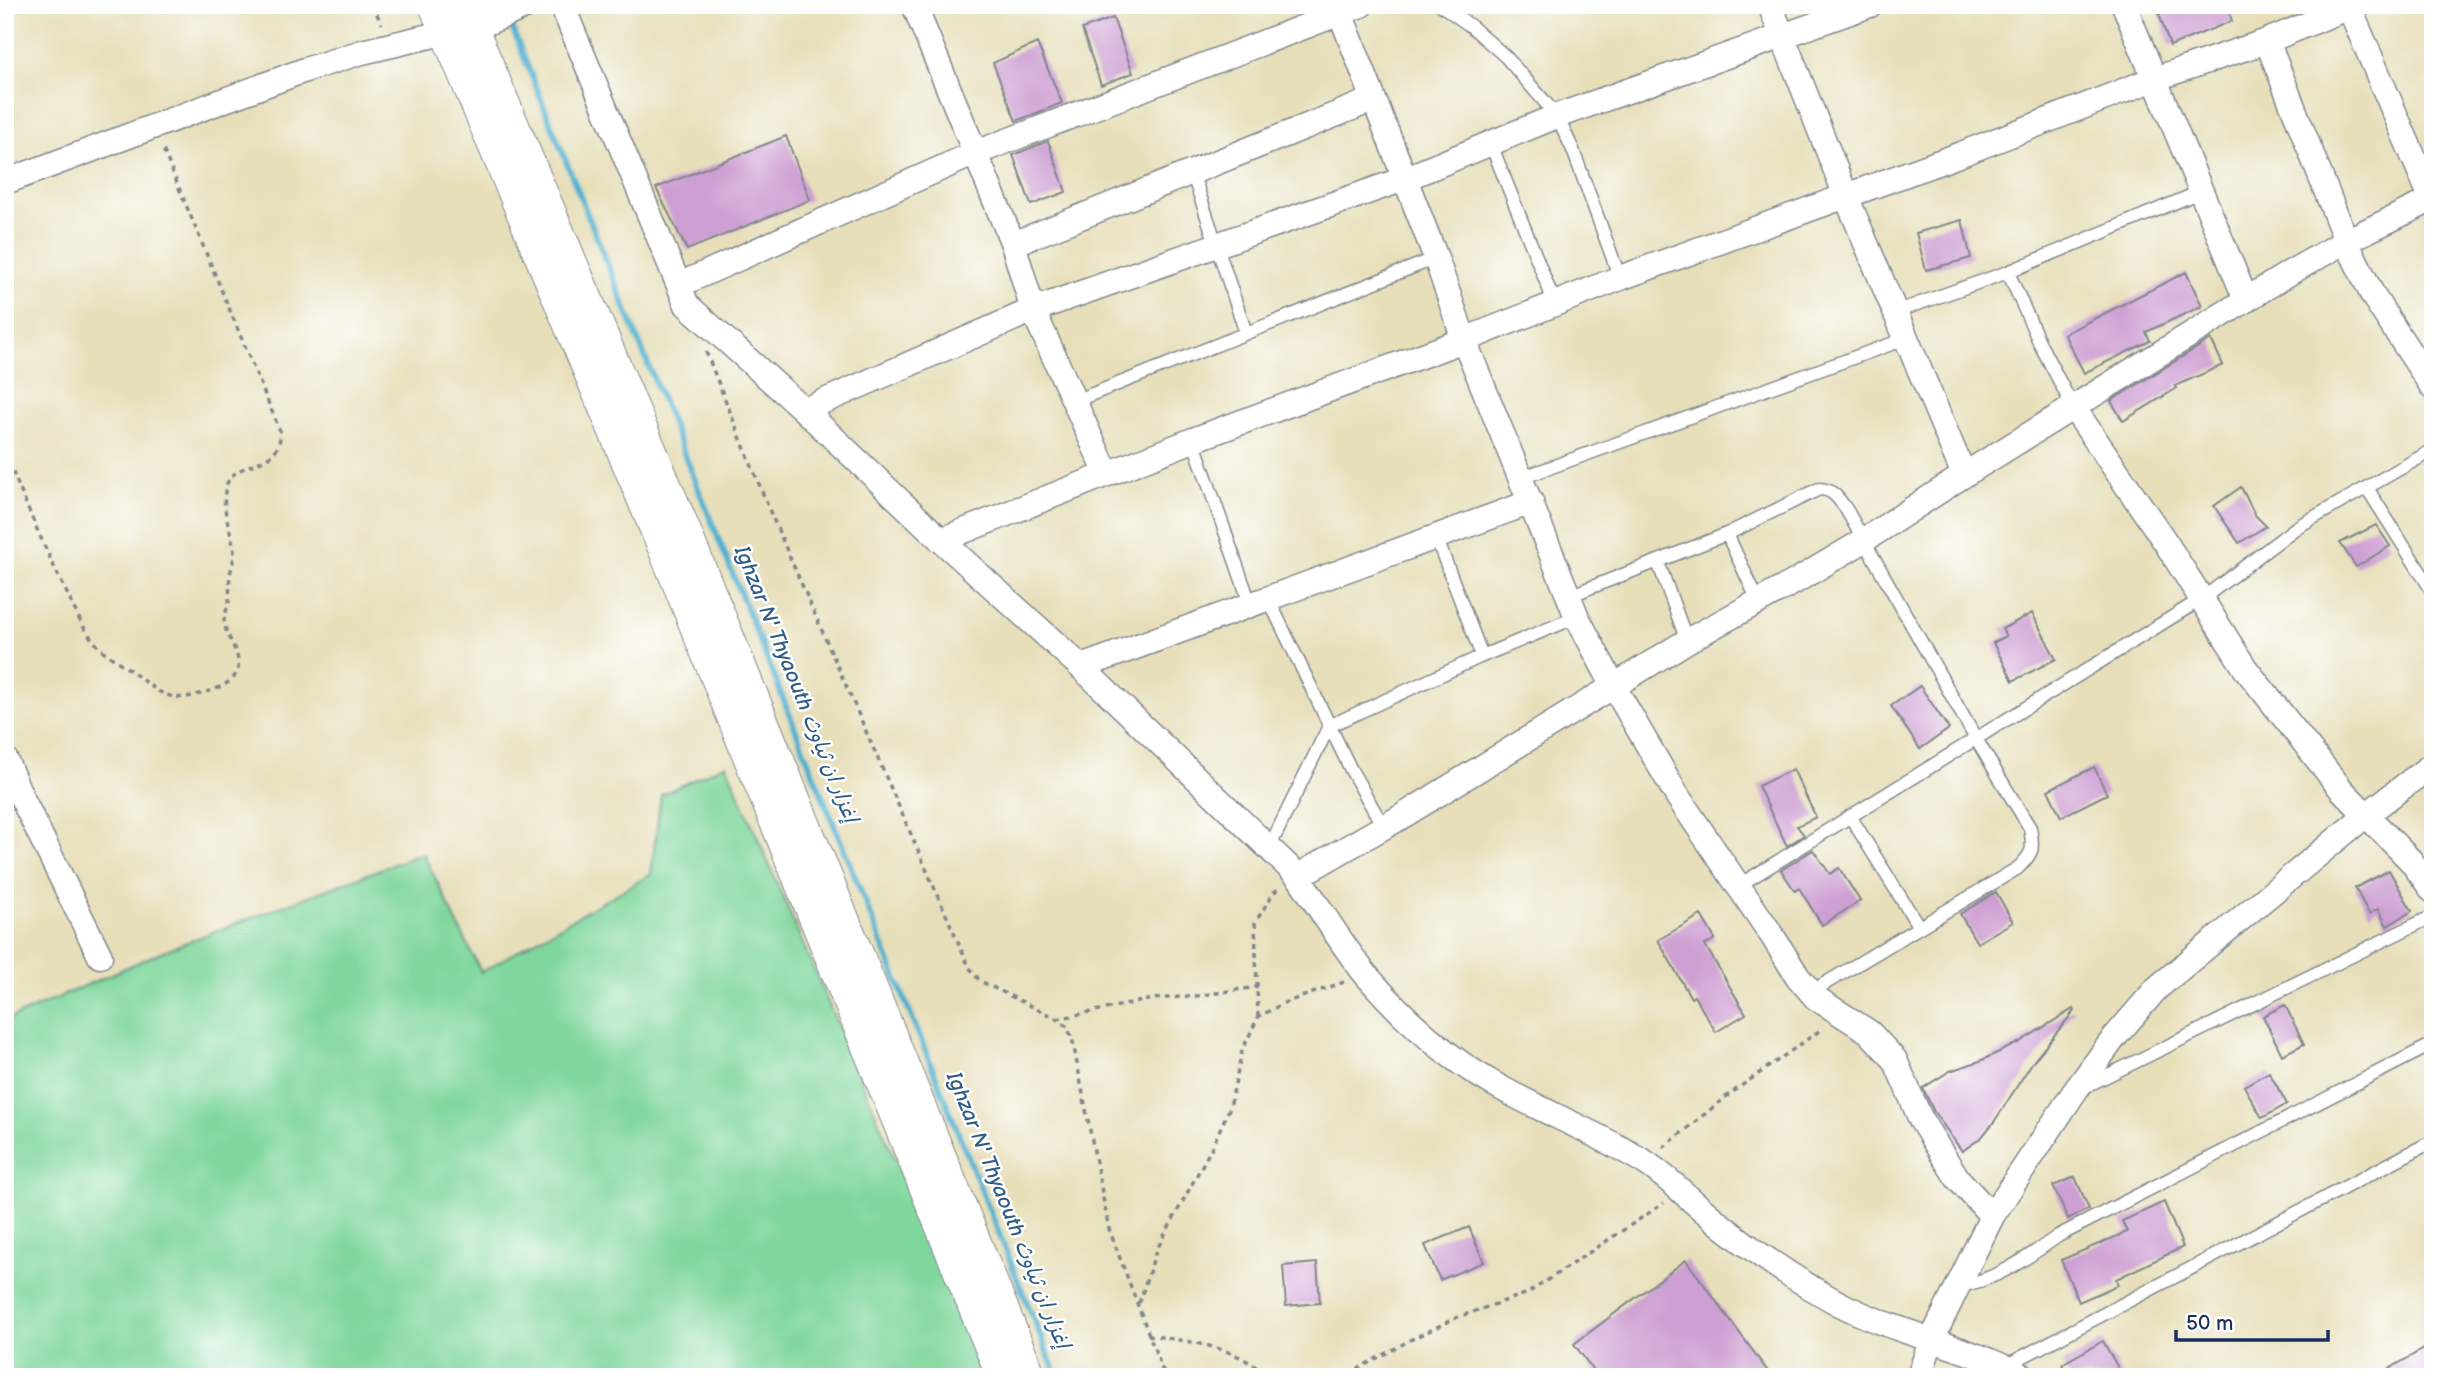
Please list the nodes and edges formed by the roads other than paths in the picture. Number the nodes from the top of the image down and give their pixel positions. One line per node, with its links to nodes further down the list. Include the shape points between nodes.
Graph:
1 (562, 5): 30 (street)
2 (914, 5): 17 (street)
3 (1440, 5): 15 (lane, via 1506,57)
4 (1770, 5): 11 (street)
5 (2124, 5): 13 (street)
6 (1868, 6): 11 (street)
7 (2352, 6): 12 (street); 23 (street)
8 (523, 8): 10 (street)
9 (1346, 8): 14 (street); 17 (street)
10 (460, 18): 20 (street); 86 (street, via 664,548); 87 (street, via 685,531)
11 (1783, 38): 15 (street); 22 (street)
12 (2267, 41): 13 (street); 24 (street)
13 (2154, 79): 21 (street); 22 (street)
14 (1372, 100): 18 (street); 19 (street)
15 (1558, 116): 16 (street); 29 (lane)
16 (1490, 142): 19 (street); 32 (lane)
17 (974, 154): 25 (street); 30 (street)
18 (1192, 172): 25 (street); 26 (lane)
19 (1405, 179): 26 (street); 27 (street)
20 (5, 182)
21 (2200, 192): 28 (lane); 31 (street)
22 (1846, 196): 29 (street); 34 (street)
23 (2432, 200): 24 (street)
24 (2346, 241): 31 (street); 38 (street, via 2373,296)
25 (1013, 244): 33 (street)
26 (1217, 245): 33 (street); 35 (lane)
27 (1436, 258): 35 (lane); 37 (street)
28 (2008, 272): 34 (lane); 40 (lane)
29 (1620, 278): 32 (street)
30 (679, 285): 41 (street, via 687,305)
31 (2246, 300): 40 (street)
32 (1555, 304): 37 (street)
33 (1033, 310): 39 (street); 41 (street)
34 (1895, 312): 36 (street)
35 (1246, 333): 39 (lane)
36 (1905, 339): 45 (street); 46 (lane)
37 (1464, 340): 42 (street); 46 (street)
38 (2432, 386)
39 (1075, 401): 44 (street)
40 (2073, 407): 45 (street); 55 (street)
41 (804, 410): 51 (street)
42 (1193, 440): 44 (street); 57 (lane)
43 (2433, 450): 47 (lane)
44 (1107, 474): 51 (street)
45 (1964, 475): 52 (street)
46 (1521, 478): 48 (street)
47 (2367, 488): 54 (lane); 55 (lane, via 2297,527)
48 (1531, 502): 50 (street); 58 (street)
49 (1727, 534): 52 (lane, via 1826,489 1846,509); 53 (lane); 56 (lane)
50 (1437, 537): 57 (street); 60 (lane)
51 (941, 540): 61 (street)
52 (1863, 541): 56 (street); 64 (lane)
53 (1658, 562): 58 (lane); 59 (lane)
54 (2433, 592)
55 (2203, 598): 64 (lane); 68 (street, via 2245,667)
56 (1758, 601): 59 (street)
57 (1259, 602): 61 (street); 63 (lane)
58 (1573, 607): 60 (lane); 62 (street)
59 (1687, 641): 62 (street)
60 (1482, 656): 63 (lane)
61 (1081, 667): 71 (street)
62 (1614, 687): 70 (street); 73 (street, via 1678,797)
63 (1329, 726): 70 (lane); 71 (lane)
64 (1976, 739): 69 (lane); 76 (lane, via 2030,828 2031,854 2018,868)
65 (5, 759): 67 (street)
66 (2433, 764): 68 (street)
67 (13, 799): 77 (street)
68 (2366, 815): 74 (street); 80 (street, via 2157,988)
69 (1850, 816): 73 (lane); 76 (lane)
70 (1382, 826): 72 (street)
71 (1269, 848): 72 (street)
72 (1298, 876): 84 (street, via 1366,974 1452,1057 1645,1163 1757,1253 1840,1304)
73 (1738, 886): 78 (street)
74 (2433, 891)
75 (2433, 916): 80 (lane)
76 (1919, 927): 78 (lane)
77 (100, 957)
78 (1811, 992): 82 (street, via 1869,1032 1895,1060 1942,1154)
79 (2433, 1044): 83 (lane, via 2058,1236 2006,1270)
80 (2075, 1091): 82 (street)
81 (2433, 1141): 85 (lane)
82 (1992, 1216): 83 (street)
83 (1958, 1286): 84 (street)
84 (1931, 1341): 85 (street); 88 (street)
85 (2015, 1371)
86 (1003, 1377)
87 (1030, 1377)
88 (1919, 1377)

